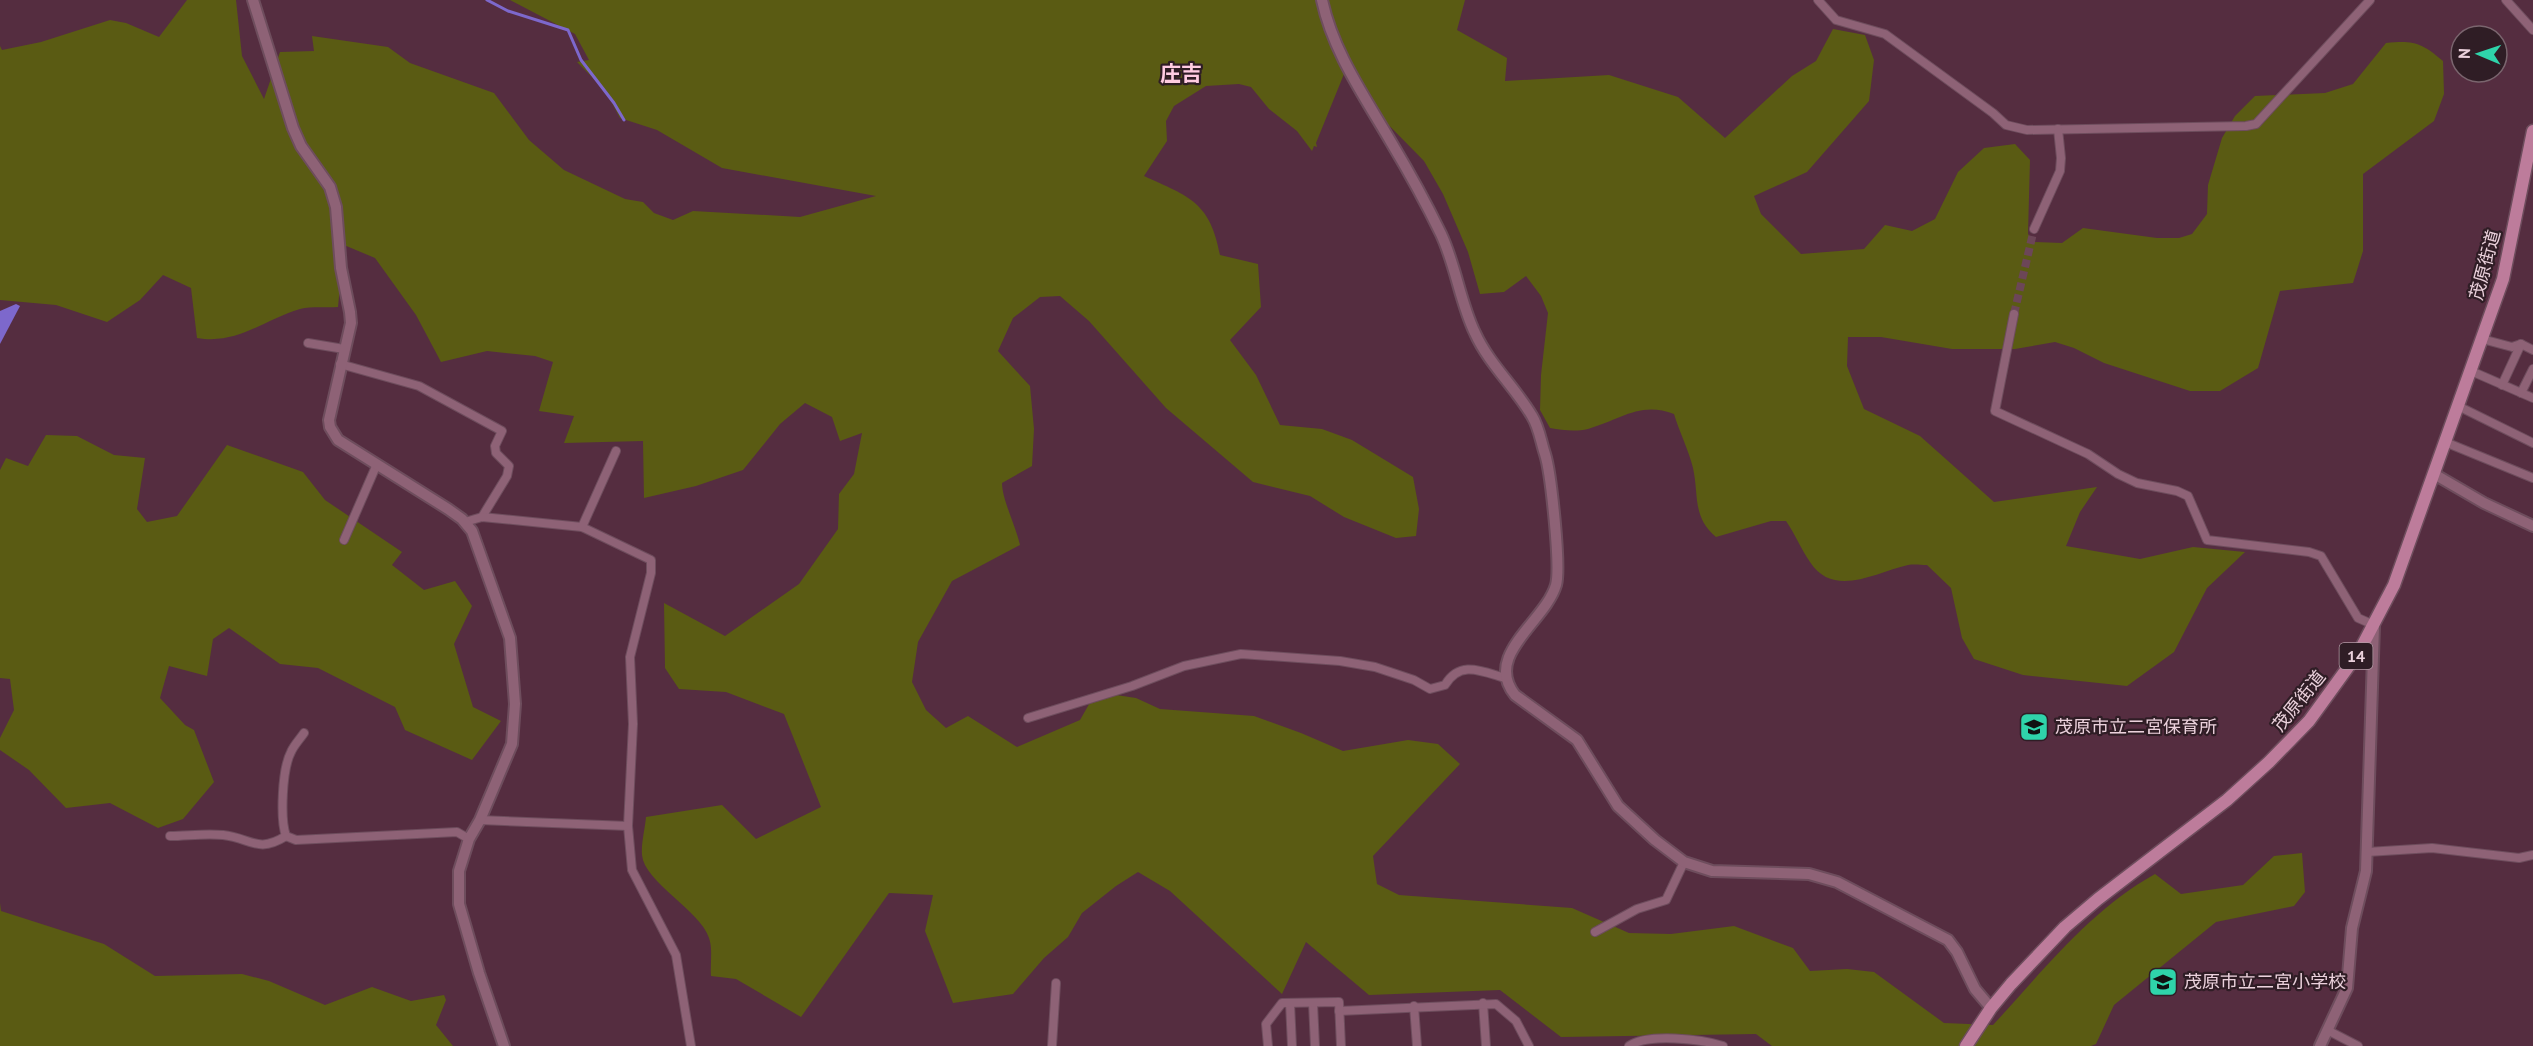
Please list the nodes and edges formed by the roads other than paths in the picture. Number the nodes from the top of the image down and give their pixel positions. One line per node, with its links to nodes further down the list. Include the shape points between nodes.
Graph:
1 (253, 0): 14 (street, via 293,128 330,186 336,207 351,323)
2 (1322, 0): 35 (street, via 1351,76 1442,236 1475,333 1533,417 1548,464 1556,586 1536,620 1516,643 1508,658)
3 (1818, 0): 7 (street, via 1836,20 1885,34 2006,125 2027,130)
4 (2370, 0): 7 (street, via 2256,124)
5 (2506, 0): 6 (street)
6 (2533, 30)
7 (2058, 129): 9 (street, via 2060,171)
8 (2533, 131): 11 (main road, 茂原街道 / 14, via 2503,279)
9 (2034, 229)
10 (2014, 314): 34 (street, via 1995,411 2088,454 2137,483 2188,496 2207,540 2321,556 2358,618)
11 (2482, 339): 13 (street, via 2512,347); 18 (main road, 茂原街道 / 14)
12 (308, 343): 14 (street)
13 (2521, 344): 15 (street); 19 (street)
14 (344, 349): 16 (street)
15 (2533, 350)
16 (340, 364): 26 (street, via 330,427 338,441); 29 (street, via 418,386 502,431 495,446 496,453 509,466 507,476)
17 (2533, 369): 20 (street)
18 (2471, 371): 19 (street); 22 (main road, 茂原街道 / 14)
19 (2502, 385): 20 (street)
20 (2522, 393): 21 (street)
21 (2533, 398)
22 (2458, 406): 23 (main road, 茂原街道 / 14); 24 (street)
23 (2445, 442): 27 (main road, 茂原街道 / 14); 28 (street)
24 (2533, 442)
25 (616, 451): 32 (street)
26 (376, 464): 30 (street); 33 (street)
27 (2434, 474): 31 (street); 34 (main road, 茂原街道 / 14, via 2394,585)
28 (2533, 478)
29 (482, 517): 30 (street); 32 (street)
30 (465, 522): 38 (street, via 472,531 510,638 515,704 512,744)
31 (2533, 526)
32 (582, 527): 39 (street, via 651,560 630,657 633,724)
33 (344, 540)
34 (2374, 625): 43 (street); 52 (main road, 茂原街道 / 14, via 2309,721 2269,762 2227,800 2064,927)
35 (1505, 678): 36 (street, via 1465,669 1452,674 1445,685 1430,689 1375,667 1241,654 1184,666); 45 (street, via 1515,695 1577,740 1610,796)
36 (1028, 718)
37 (304, 733): 41 (street, via 286,765 282,824)
38 (480, 820): 39 (street); 42 (street)
39 (628, 826): 57 (street, via 632,870 676,955)
40 (170, 836): 41 (street, via 225,835 258,846)
41 (286, 836): 42 (street, via 296,840 457,832)
42 (469, 839): 56 (street, via 459,871 459,904)
43 (2367, 852): 44 (street, via 2432,848 2490,856); 54 (street, via 2352,927 2347,988)
44 (2533, 855)
45 (1684, 862): 46 (street, via 1666,900 1637,909); 52 (street, via 1712,871 1809,874 1837,882 1948,940 1975,989)
46 (1595, 932)
47 (1056, 983): 58 (street)
48 (1290, 1003): 49 (street); 59 (street, via 1282,1003 1266,1024); 60 (street)
49 (1313, 1003): 53 (street, via 1338,1002); 61 (street)
50 (1483, 1003): 51 (street); 64 (street); 65 (street, via 1496,1004 1511,1015)
51 (1414, 1006): 53 (street); 63 (street)
52 (1991, 1008): 68 (main road, 茂原街道 / 14)
53 (1339, 1011): 62 (street)
54 (2327, 1030): 69 (street); 70 (street)
55 (1671, 1043): 66 (street, via 1645,1040); 67 (street, via 1701,1039)
56 (504, 1046)
57 (691, 1046)
58 (1052, 1046)
59 (1268, 1046)
60 (1293, 1046)
61 (1315, 1046)
62 (1341, 1046)
63 (1417, 1046)
64 (1486, 1046)
65 (1529, 1046)
66 (1629, 1046)
67 (1723, 1046)
68 (1966, 1046)
69 (2320, 1046)
70 (2358, 1046)

